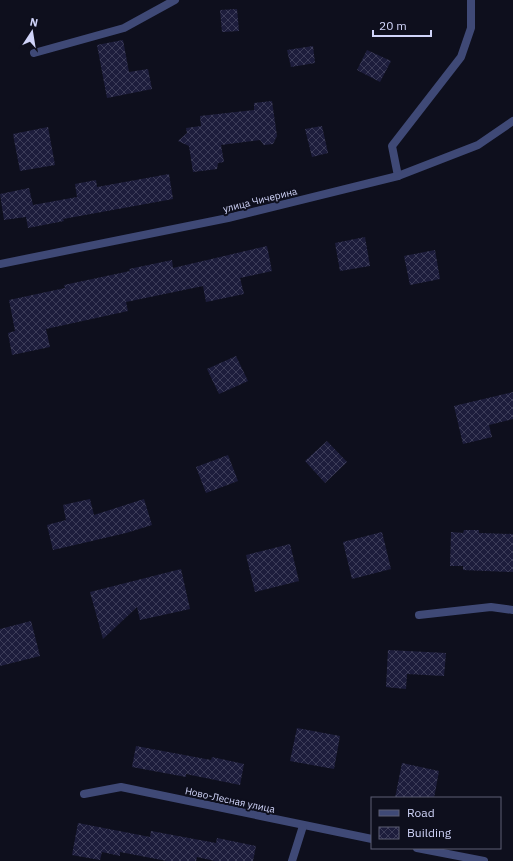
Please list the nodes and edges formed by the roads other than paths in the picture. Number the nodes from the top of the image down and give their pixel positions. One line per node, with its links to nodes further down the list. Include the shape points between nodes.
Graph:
1 (175, 0): 3 (street, via 124,28)
2 (471, 0): 5 (street, via 471,28 461,57 392,146)
3 (34, 53)
4 (513, 121): 5 (street, улица Чичерина, via 478,145)
5 (398, 176): 6 (street, улица Чичерина, via 228,218)
6 (0, 264)
7 (513, 610): 8 (street, via 491,607)
8 (419, 615)
9 (84, 794): 10 (street, Ново-Лесная улица, via 121,787)
10 (303, 826): 11 (street, Ново-Лесная улица); 13 (street)
11 (371, 839)
12 (422, 849): 14 (street)
13 (292, 861)
14 (484, 861)

